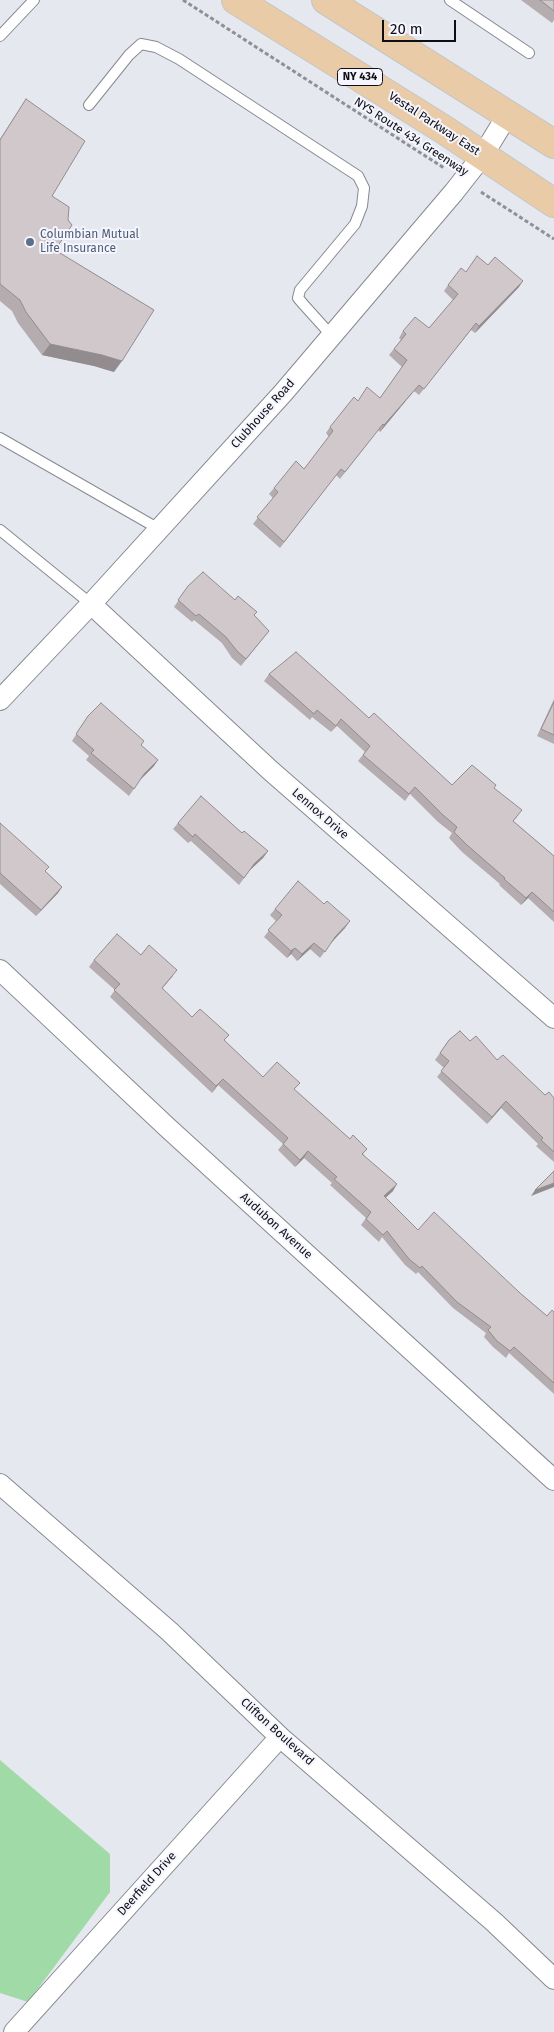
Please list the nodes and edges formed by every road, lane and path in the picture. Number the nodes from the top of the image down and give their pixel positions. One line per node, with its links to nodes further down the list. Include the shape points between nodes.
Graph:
1 (34, 0): 6 (lane)
2 (183, 0): 12 (path, NYS Route 434 Greenway)
3 (236, 0): 11 (main road, Vestal Parkway East / NY 434)
4 (326, 0): 9 (main road)
5 (450, 0): 7 (lane)
6 (0, 36)
7 (530, 53)
8 (89, 105): 15 (lane, via 129,55 142,44 156,47 358,176 364,188 355,224 300,290 298,298)
9 (508, 114): 10 (main road); 11 (street, Clubhouse Road)
10 (554, 144)
11 (483, 155): 12 (street, Clubhouse Road); 13 (main road, Vestal Parkway East / NY 434)
12 (462, 180): 14 (path, NYS Route 434 Greenway); 15 (street, Clubhouse Road)
13 (554, 203)
14 (554, 239)
15 (331, 335): 17 (street, Clubhouse Road)
16 (0, 438): 17 (lane)
17 (160, 529): 19 (street, Clubhouse Road)
18 (0, 530): 19 (lane)
19 (91, 604): 20 (street, Clubhouse Road); 22 (street, Lennox Drive, via 271,771)
20 (2, 694)
21 (0, 970): 23 (street, Audubon Avenue)
22 (554, 1018)
23 (554, 1480)
24 (0, 1484): 25 (street, Clifton Boulevard, via 169,1631)
25 (280, 1737): 26 (street, Clifton Boulevard, via 494,1922); 27 (street, Deerfield Drive)
26 (554, 1979)
27 (14, 2032)

